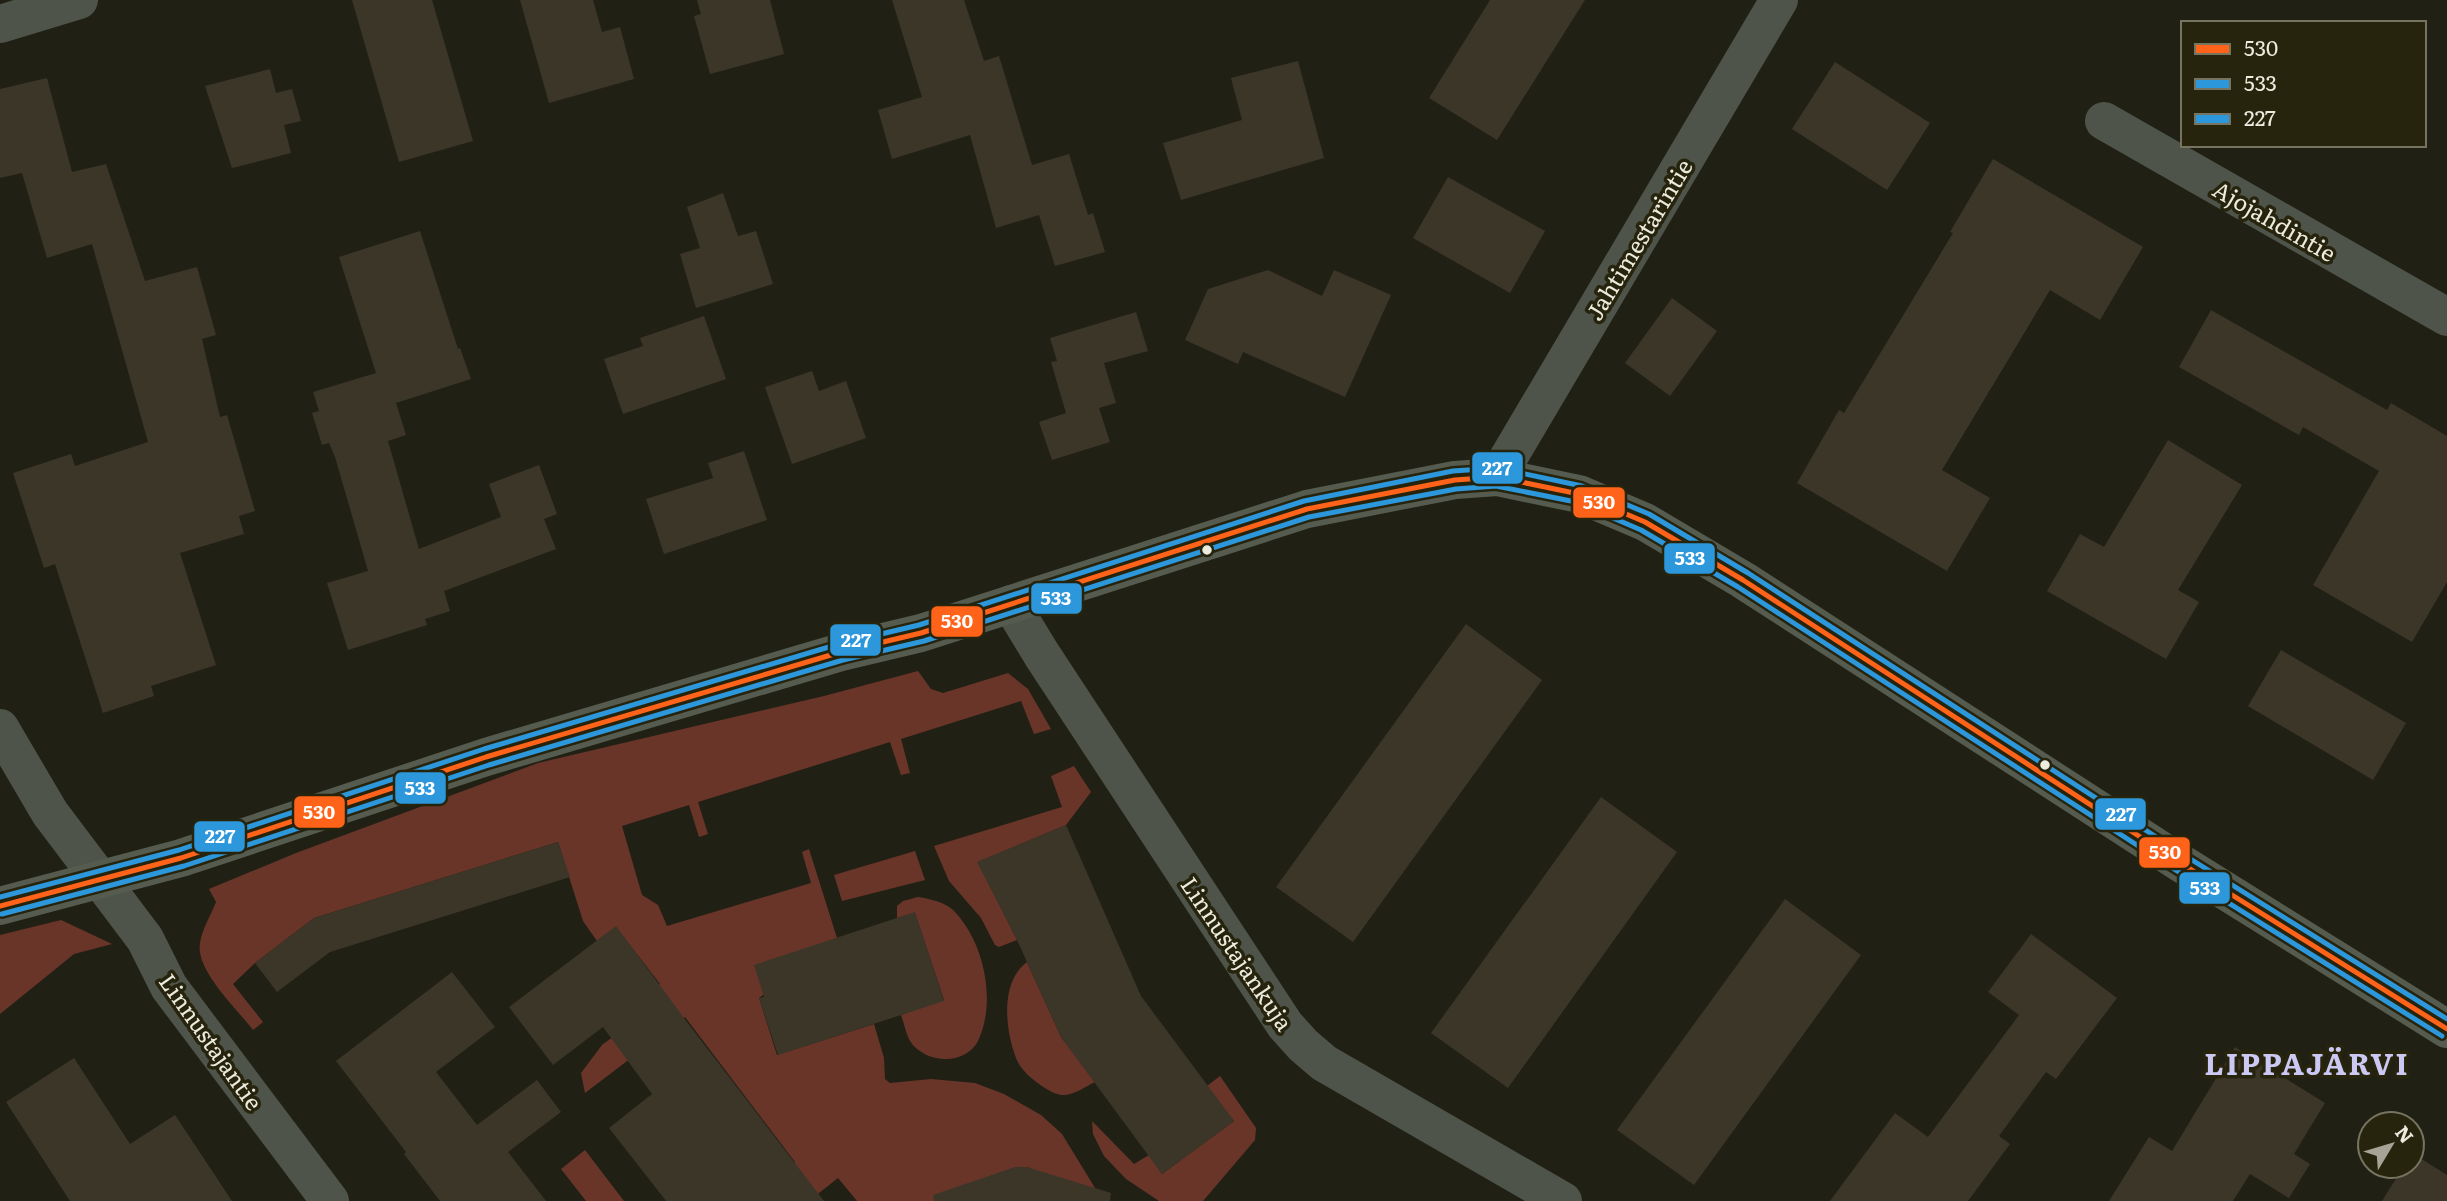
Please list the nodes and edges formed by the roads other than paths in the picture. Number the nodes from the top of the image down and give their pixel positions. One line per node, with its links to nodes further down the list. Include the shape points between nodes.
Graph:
1 (79, 0): 3 (street)
2 (1779, 0): 6 (street, Jahtimestarintie)
3 (0, 24)
4 (2104, 121): 5 (street, Ajojahdintie)
5 (2447, 317)
6 (1497, 477): 7 (main road, via 1455,480 1307,509); 11 (main road, via 1579,494 1645,522)
7 (1011, 604): 9 (main road, via 921,634 841,652 486,757 181,858); 13 (street, Linnustajankuja, via 1285,1026 1324,1063)
8 (0, 728): 9 (street, Linnustajantie, via 50,813)
9 (99, 879): 10 (main road); 12 (street, Linnustajantie, via 145,939 169,987)
10 (0, 906)
11 (2447, 1029)
12 (330, 1201)
13 (1563, 1201)

